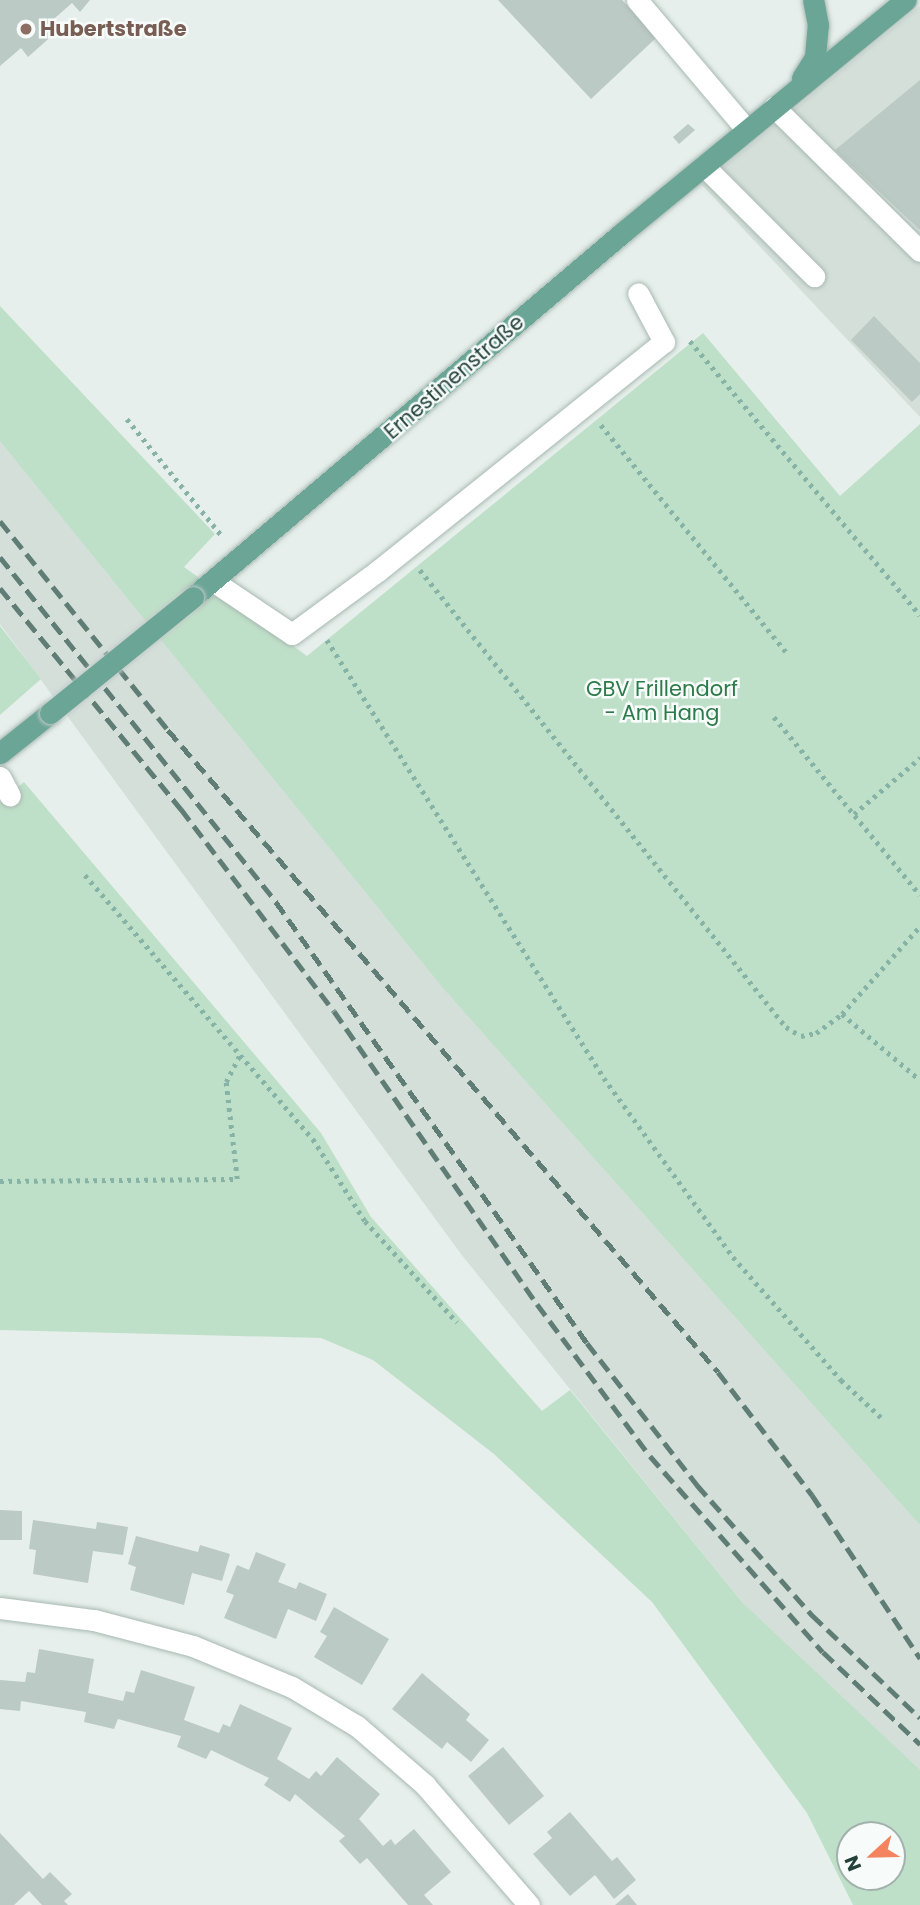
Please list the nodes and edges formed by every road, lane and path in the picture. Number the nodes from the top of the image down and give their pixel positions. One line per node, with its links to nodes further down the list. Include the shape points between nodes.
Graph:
1 (637, 0): 6 (street)
2 (813, 0): 4 (main road, via 818,25 815,57)
3 (906, 0): 4 (main road, Ernestinenstraße)
4 (795, 90): 5 (main road, Ernestinenstraße)
5 (774, 107): 6 (main road, Ernestinenstraße); 8 (street)
6 (747, 130): 7 (main road, Ernestinenstraße)
7 (704, 166): 9 (street); 15 (main road, Ernestinenstraße)
8 (920, 251)
9 (814, 276)
10 (638, 293): 11 (street)
11 (664, 342): 12 (street); 17 (path, via 684,333)
12 (585, 405): 14 (street); 19 (path)
13 (127, 419): 15 (path)
14 (404, 550): 18 (street); 29 (path, via 786,1027 801,1036)
15 (242, 559): 16 (main road, Ernestinenstraße)
16 (213, 581): 18 (street, via 292,634); 21 (main road, Ernestinenstraße, bridge)
17 (920, 615)
18 (314, 618): 34 (path, via 604,1078 763,1293 841,1380)
19 (788, 653)
20 (774, 717): 25 (path)
21 (0, 753)
22 (920, 758): 25 (path)
23 (0, 777): 24 (street)
24 (10, 796)
25 (854, 814): 27 (path)
26 (85, 875): 30 (path)
27 (920, 895)
28 (920, 926): 29 (path)
29 (842, 1014): 31 (path)
30 (239, 1056): 32 (path, via 226,1082 237,1179); 33 (path, via 313,1139 365,1221)
31 (920, 1080)
32 (0, 1181)
33 (457, 1322)
34 (884, 1420)
35 (0, 1608): 36 (street, via 94,1620 192,1646 292,1687 357,1726 425,1785)
36 (529, 1905)

